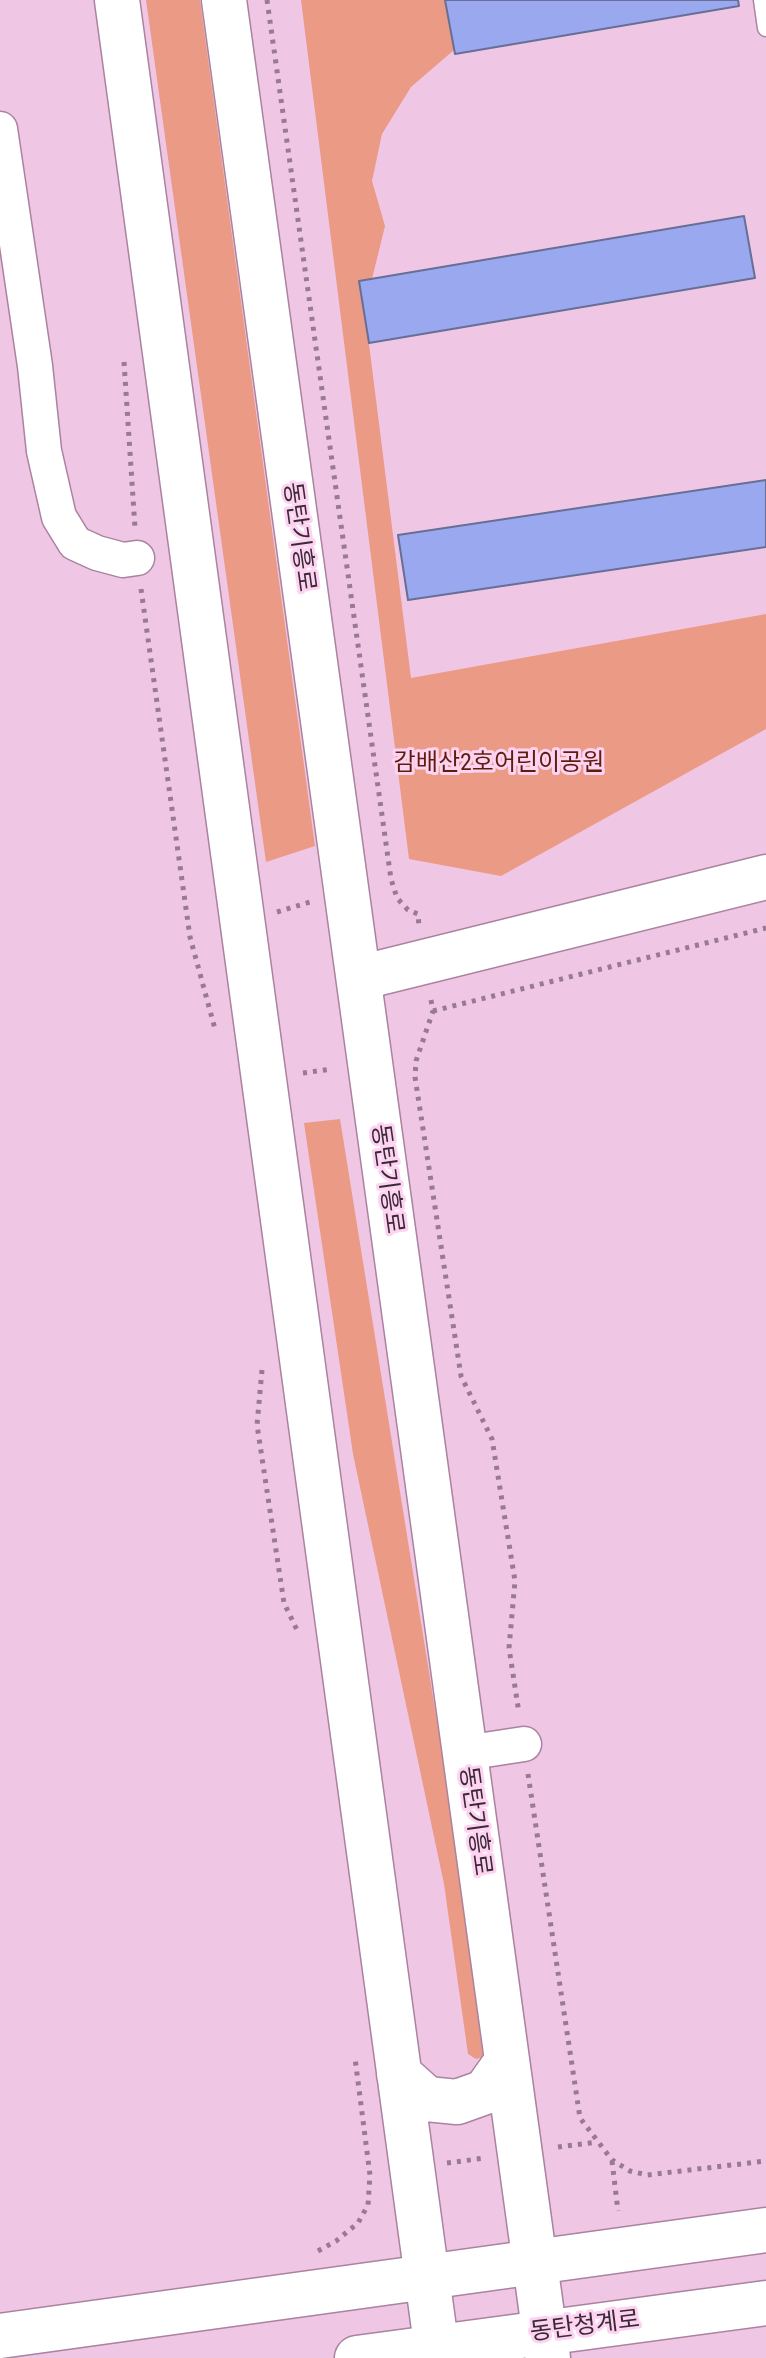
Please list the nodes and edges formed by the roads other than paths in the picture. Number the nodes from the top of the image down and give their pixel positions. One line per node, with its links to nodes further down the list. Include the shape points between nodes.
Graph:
1 (117, 0): 12 (main road)
2 (224, 0): 8 (main road, 동탄기흥로)
3 (762, 0): 4 (lane)
4 (766, 28)
5 (0, 129): 6 (street, via 44,451 59,517 75,543 123,560)
6 (137, 558)
7 (766, 877): 8 (main road)
8 (359, 978): 10 (main road, 동탄기흥로)
9 (524, 1744): 10 (street)
10 (465, 1753): 11 (main road, 동탄기흥로)
11 (507, 2061): 12 (main road, via 485,2092 457,2102 427,2099); 14 (main road, 동탄기흥로)
12 (399, 2074): 15 (main road)
13 (766, 2230): 14 (main road)
14 (535, 2262): 15 (main road); 18 (main road, 동탄기흥로)
15 (426, 2277): 17 (main road); 19 (main road)
16 (766, 2303): 18 (main road, 동탄청계로)
17 (0, 2336)
18 (546, 2345): 19 (main road, 동탄청계로)
19 (438, 2353): 20 (main road, 동탄청계로)
20 (357, 2358)

